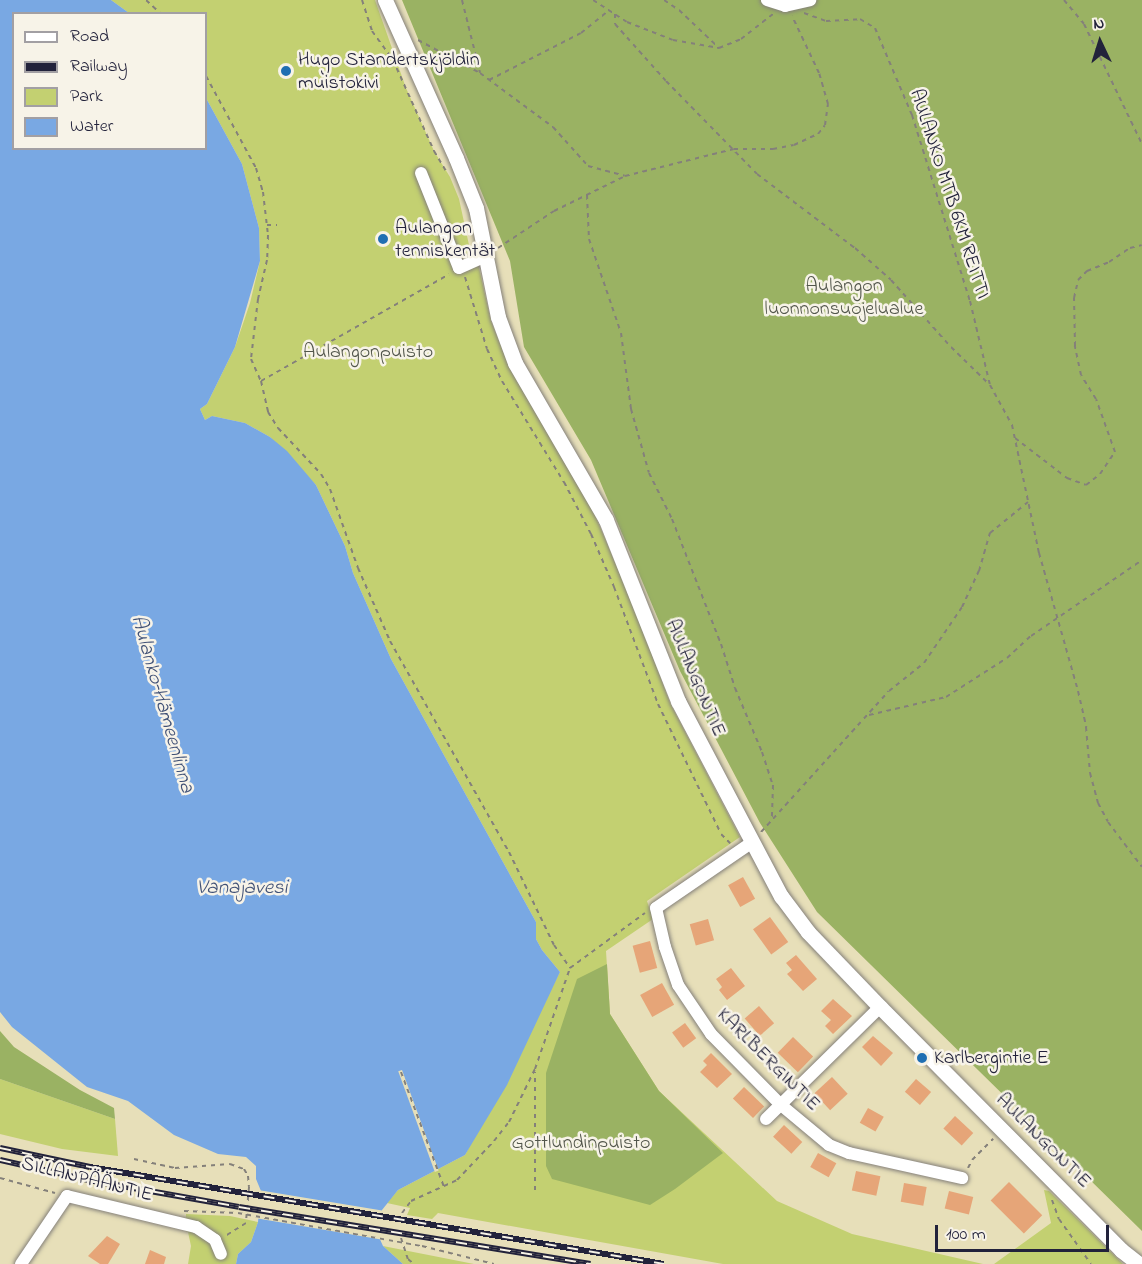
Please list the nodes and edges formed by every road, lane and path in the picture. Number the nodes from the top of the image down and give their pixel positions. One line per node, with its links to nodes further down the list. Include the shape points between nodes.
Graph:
1 (146, 0): 11 (path)
2 (385, 0): 26 (main road, AULANGONTIE, via 476,208)
3 (462, 0): 15 (path)
4 (593, 0): 10 (path)
5 (664, 0): 14 (path)
6 (767, 0): 9 (street)
7 (810, 0): 9 (street)
8 (1064, 0): 18 (path, via 1084,24)
9 (785, 6): 14 (path, via 741,39); 19 (path, via 819,73 828,104 825,125 818,134 794,145); 29 (path, AULANKO MTB 6KM REITTI, via 826,21 860,19 875,28 912,115 970,301)
10 (609, 10): 12 (path); 17 (path, via 581,33)
11 (158, 12)
12 (615, 14): 14 (path, via 673,40); 19 (path, via 615,24)
13 (418, 40): 15 (path)
14 (719, 48)
15 (480, 73): 17 (path)
16 (207, 78): 23 (path, via 256,168)
17 (489, 80): 21 (path, via 553,127 588,165)
18 (1142, 144)
19 (734, 149): 21 (path); 29 (path, via 757,174 891,280)
20 (422, 173): 27 (street)
21 (625, 176): 22 (path)
22 (587, 195): 26 (path, via 554,211); 35 (path, via 589,239 621,333 631,409 649,474 672,519 762,752 773,784)
23 (267, 225): 24 (path); 28 (path, via 267,260 251,359)
24 (277, 225)
25 (1142, 245): 30 (path, via 1087,271 1078,280 1074,298 1075,346 1081,375 1096,399 1115,452 1110,460 1086,485 1067,478)
26 (486, 256): 27 (street); 36 (main road, AULANGONTIE, via 498,317 515,363 606,520 678,701)
27 (459, 268): 28 (path)
28 (261, 381): 39 (path, via 268,412 278,428 330,489 390,641)
29 (990, 385): 30 (path, AULANKO MTB 6KM REITTI)
30 (1015, 438): 31 (path, AULANKO MTB 6KM REITTI)
31 (1028, 502): 33 (path, AULANKO MTB 6KM REITTI); 34 (path, via 990,533 980,571 962,608 924,663)
32 (1142, 560): 33 (path)
33 (1059, 617): 34 (path, via 946,697); 37 (path, AULANKO MTB 6KM REITTI, via 1086,727 1090,773 1098,803)
34 (867, 716): 35 (path)
35 (772, 820): 36 (path)
36 (751, 843): 38 (street); 40 (main road, AULANGONTIE, via 781,896 808,932)
37 (1142, 867)
38 (656, 908): 39 (path); 43 (street, KARLBERGINTIE, via 678,985 690,1005 711,1034)
39 (570, 968): 41 (path)
40 (880, 1007): 43 (street); 62 (main road, AULANGONTIE)
41 (535, 1069): 49 (path, via 508,1122 464,1173); 50 (path)
42 (401, 1072): 49 (path)
43 (781, 1105): 44 (street); 47 (street, KARLBERGINTIE, via 829,1145 849,1153)
44 (766, 1119)
45 (988, 1144): 47 (path)
46 (134, 1159): 56 (path, via 175,1168 230,1164 244,1169 248,1176 246,1223)
47 (964, 1174)
48 (0, 1178): 51 (path, SILLANPÄÄNTIE)
49 (444, 1187): 53 (path, via 411,1201)
50 (534, 1190)
51 (67, 1196): 54 (street, SILLANPÄÄNTIE); 58 (street)
52 (1051, 1198): 61 (path, via 1059,1219)
53 (402, 1213)
54 (165, 1218): 56 (street, SILLANPÄÄNTIE, via 196,1227); 60 (path, bridge, via 179,1211 238,1213 422,1246)
55 (401, 1238): 59 (path)
56 (215, 1240): 57 (street)
57 (221, 1254)
58 (21, 1264)
59 (414, 1264)
60 (494, 1264)
61 (1091, 1264)
62 (1139, 1264)

